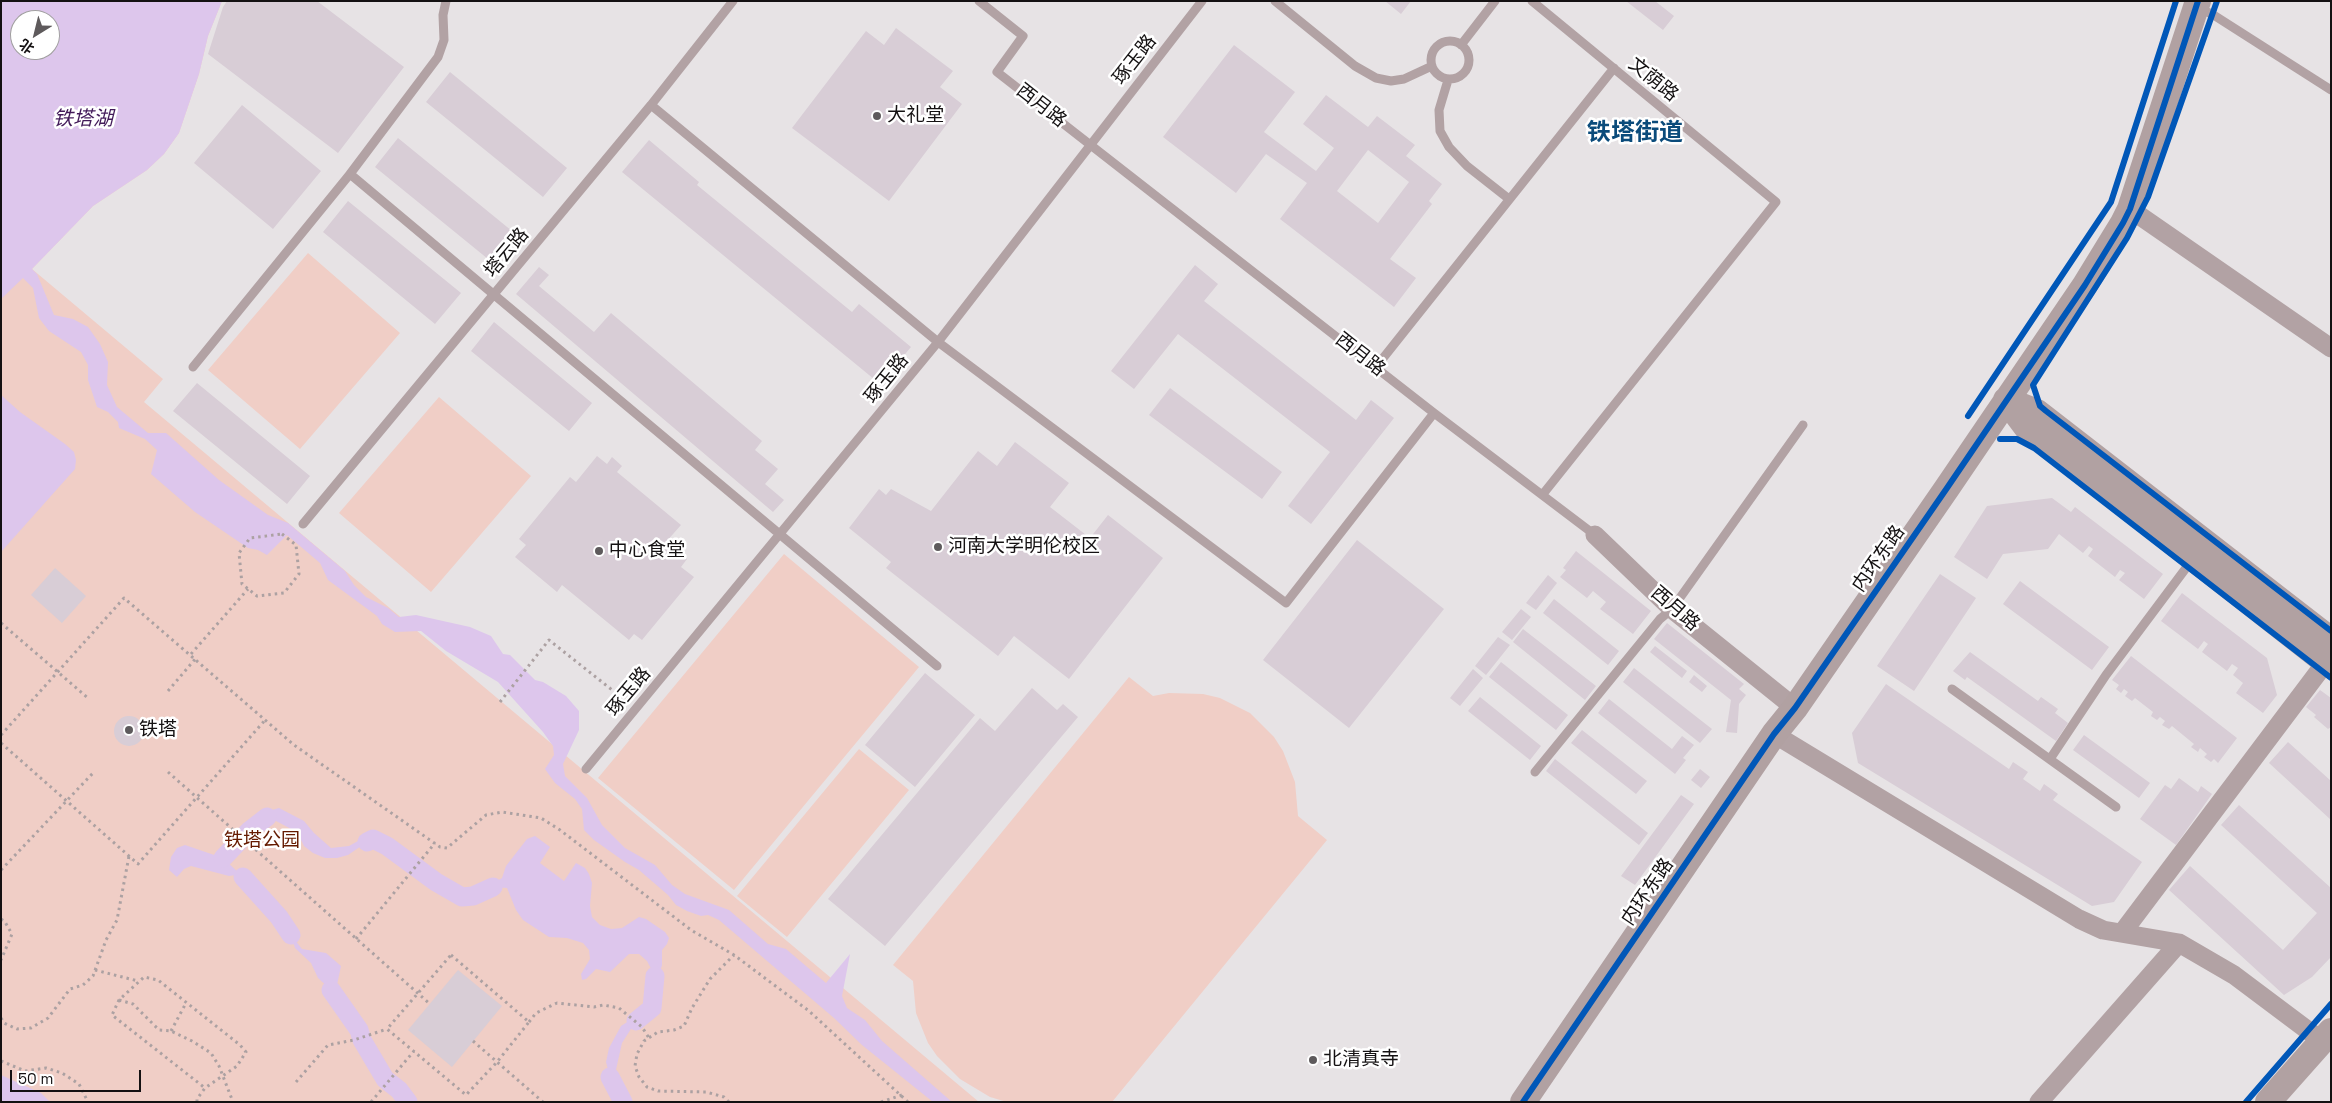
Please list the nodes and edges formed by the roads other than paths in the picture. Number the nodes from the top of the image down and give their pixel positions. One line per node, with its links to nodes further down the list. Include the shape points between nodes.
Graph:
1 (446, 1): 16 (lane, via 444,40 438,57)
2 (733, 1): 14 (lane, 塔云路)
3 (979, 1): 15 (lane, 西月路, via 1023,36 997,72)
4 (1202, 1): 15 (lane, 琢玉路)
5 (1275, 1): 10 (lane, via 1356,66 1376,78 1404,79)
6 (1495, 1): 9 (lane)
7 (1532, 1): 11 (lane, 文荫路)
8 (2197, 4): 13 (lane); 18 (street, 内环东路)
9 (1461, 45): 10 (lane, via 1451,41 1440,44 1432,53); 12 (lane, via 1468,52 1469,65 1462,76)
10 (1432, 66): 12 (lane, via 1435,73)
11 (1614, 68): 17 (lane); 27 (lane, 文荫路, via 1776,202)
12 (1448, 80): 17 (lane, via 1439,110 1440,131 1449,147 1467,166)
13 (2331, 90)
14 (651, 105): 19 (lane, 塔云路); 20 (lane)
15 (1090, 146): 20 (lane, 琢玉路); 23 (lane, 西月路)
16 (350, 174): 19 (lane); 22 (lane)
17 (1509, 199): 23 (lane)
18 (2130, 209): 21 (street); 24 (street, 内环东路, via 2085,284)
19 (494, 294): 28 (lane, 塔云路); 29 (lane)
20 (938, 342): 25 (lane, via 1286,602); 29 (lane, 琢玉路)
21 (2331, 348)
22 (193, 367)
23 (1376, 367): 25 (lane, 西月路)
24 (2006, 400): 31 (street, via 2027,428); 33 (street, via 2037,412); 36 (street, 内环东路)
25 (1434, 413): 27 (lane, 西月路)
26 (1803, 425): 32 (lane)
27 (1543, 494): 30 (lane, 西月路)
28 (303, 524)
29 (780, 534): 34 (lane); 39 (lane, 琢玉路)
30 (1595, 535): 32 (street, 西月路)
31 (2193, 558): 33 (street); 38 (lane)
32 (1672, 609): 36 (street, 西月路); 40 (lane, via 1660,619)
33 (2329, 656): 42 (street)
34 (937, 666)
35 (1952, 689): 38 (lane)
36 (1795, 708): 37 (street, 内环东路)
37 (1774, 734): 42 (street, via 2078,919 2103,930); 45 (street, 内环东路)
38 (2050, 759): 41 (lane)
39 (586, 769)
40 (1535, 772)
41 (2116, 807)
42 (2122, 932): 43 (street)
43 (2179, 943): 44 (street, via 2234,976); 46 (street)
44 (2328, 1041): 47 (street); 48 (street)
45 (1523, 1102)
46 (2039, 1102)
47 (2268, 1102)
48 (2287, 1102)

